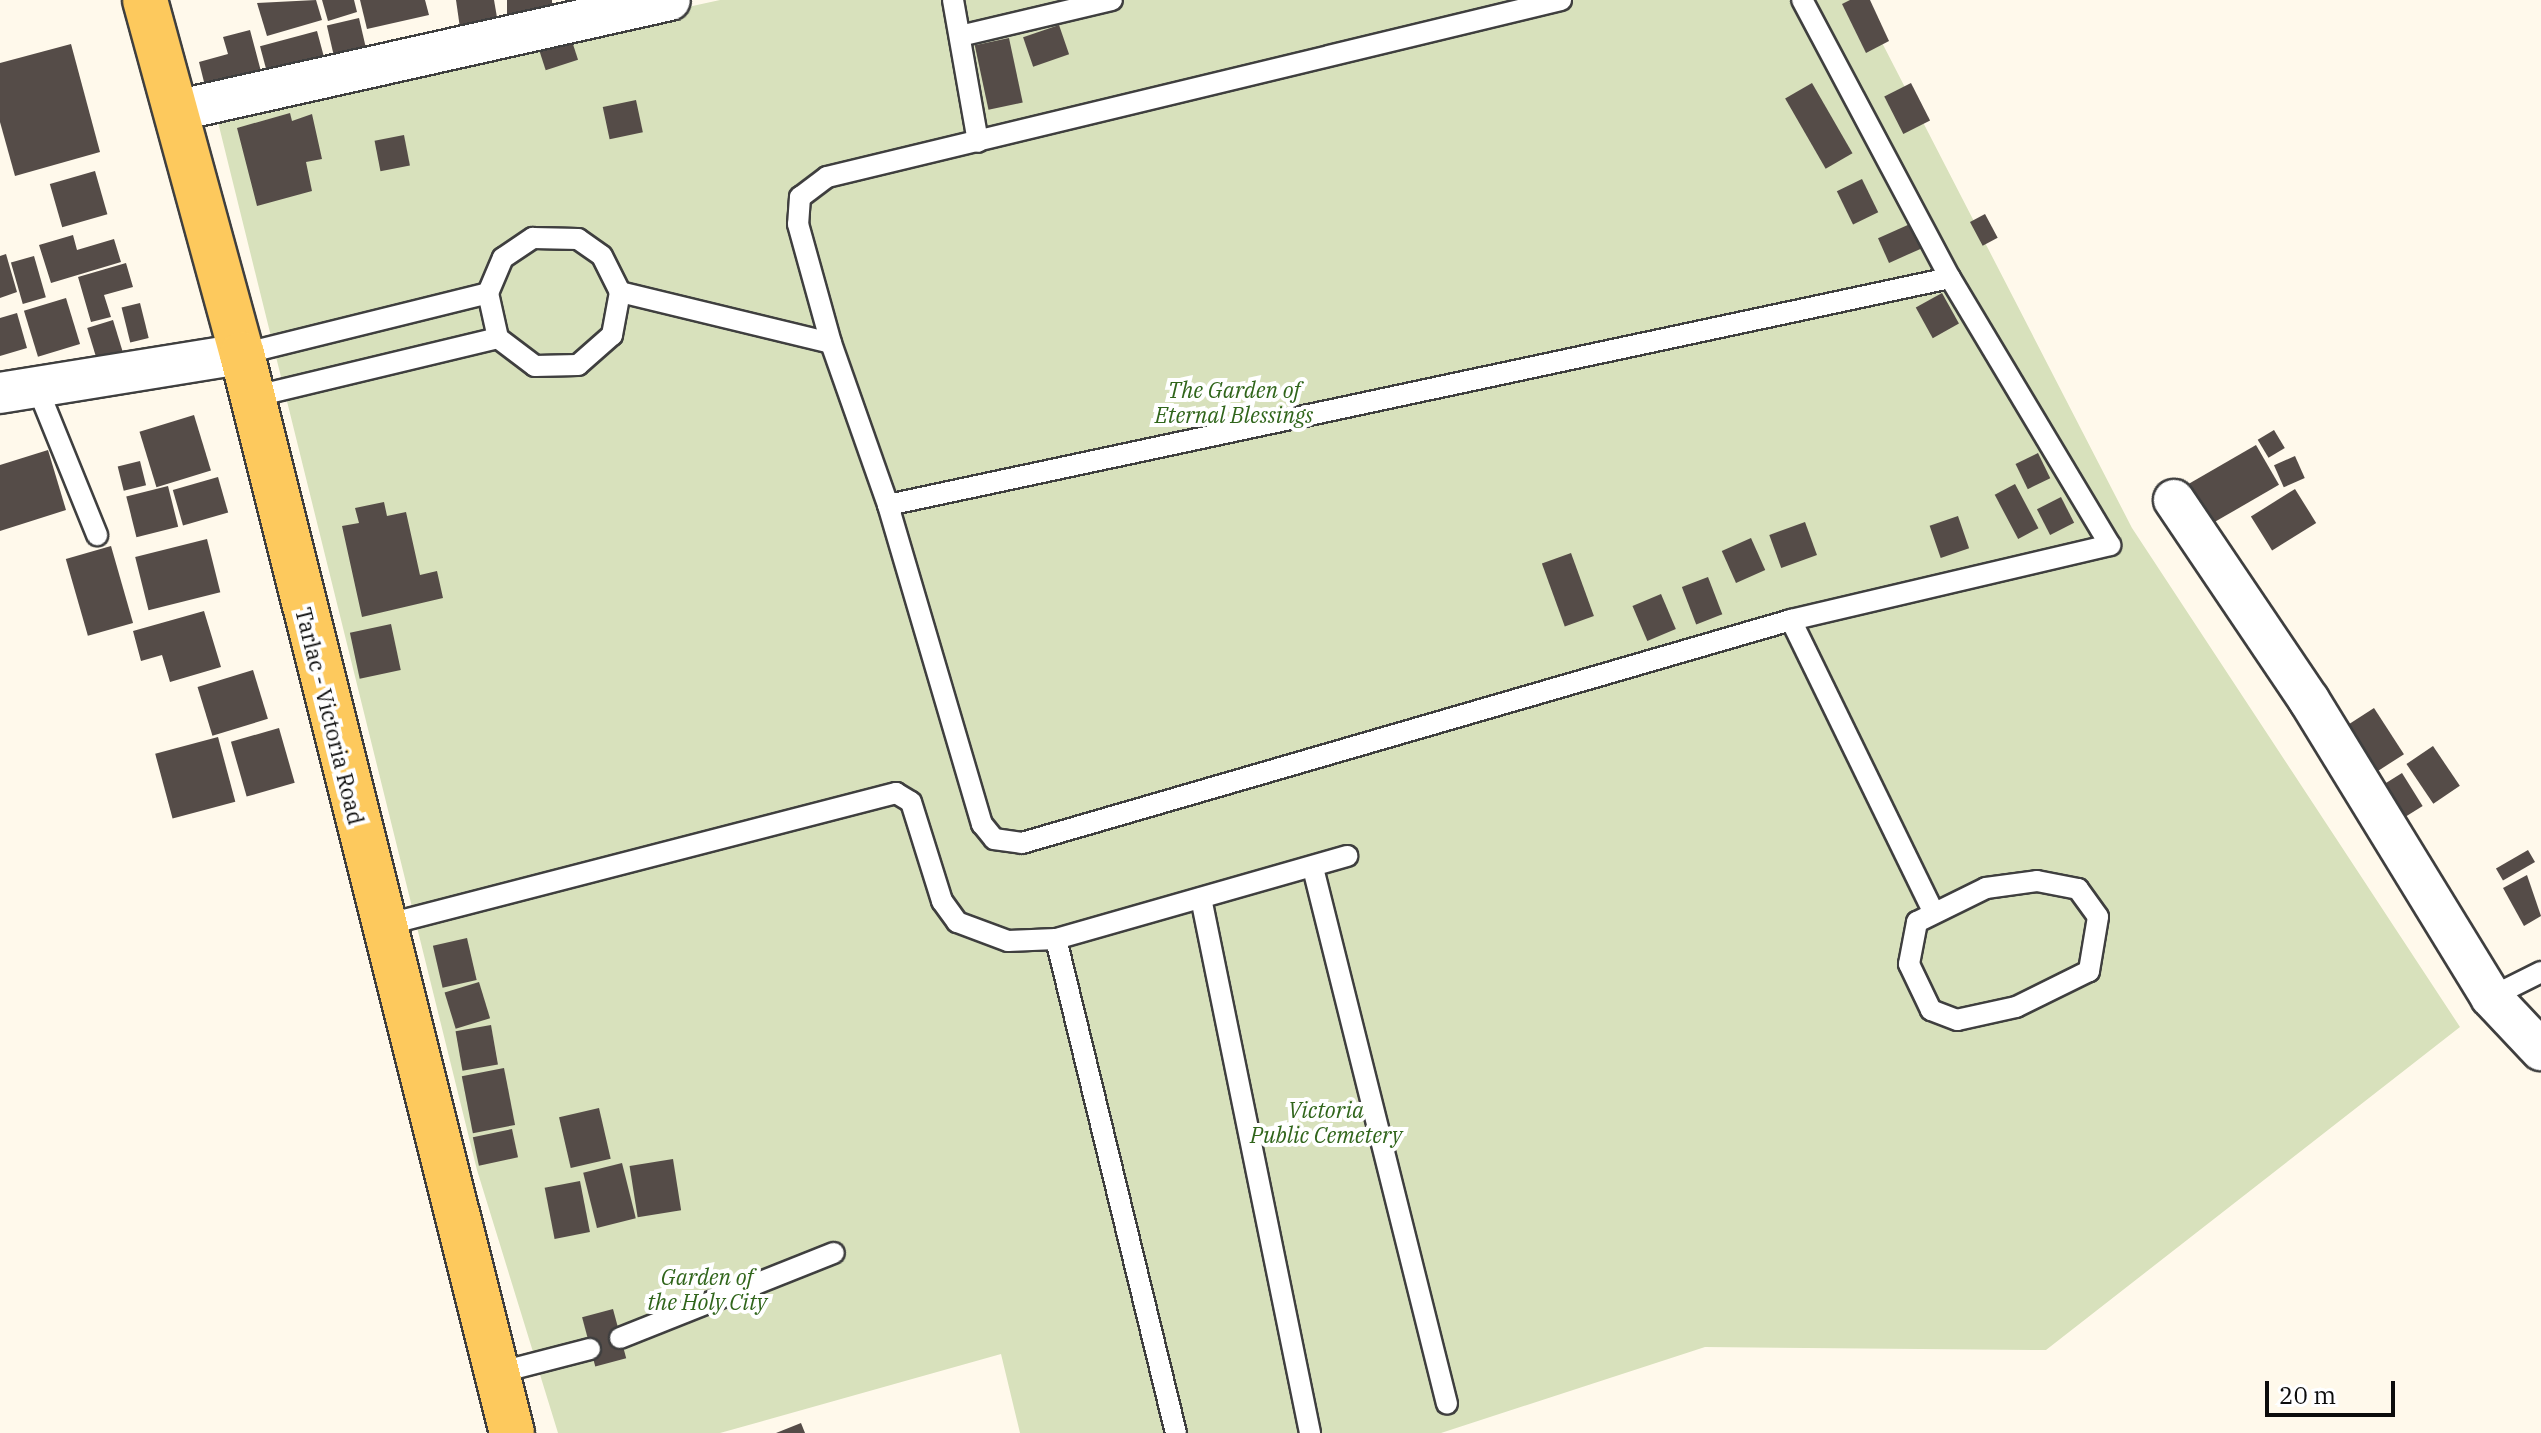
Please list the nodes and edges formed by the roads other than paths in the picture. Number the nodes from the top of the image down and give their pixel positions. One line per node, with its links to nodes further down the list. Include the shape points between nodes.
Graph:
1 (145, 0): 8 (main road, Tarlac - Victoria Road)
2 (670, 0): 8 (street)
3 (953, 0): 7 (lane)
4 (1112, 0): 7 (lane)
5 (1561, 0): 9 (lane)
6 (1802, 0): 10 (lane)
7 (960, 36): 9 (lane)
8 (175, 111): 15 (main road, Tarlac - Victoria Road)
9 (978, 142): 14 (lane, via 827,177 800,197 798,224)
10 (1950, 278): 19 (lane); 21 (lane, via 2110,545)
11 (620, 292): 12 (lane, via 602,256 578,239 533,238 503,258); 13 (lane, via 612,335 578,365 535,366); 14 (lane)
12 (488, 293): 13 (lane); 15 (lane)
13 (498, 338): 17 (lane)
14 (831, 343): 19 (lane)
15 (242, 354): 16 (street); 17 (main road, Tarlac - Victoria Road)
16 (18, 390): 20 (lane)
17 (252, 397): 26 (main road, Tarlac - Victoria Road)
18 (2174, 500): 29 (street, via 2309,700)
19 (888, 505): 21 (lane, via 982,824 994,839 1022,843)
20 (97, 535)
21 (1791, 620): 25 (lane)
22 (1347, 856): 23 (lane)
23 (1313, 868): 24 (lane); 35 (lane)
24 (1201, 898): 27 (lane); 38 (lane)
25 (1932, 909): 25 (lane, via 1917,922 1909,964 1931,1010 1957,1020 2016,1007 2089,971 2098,917 2078,889 2037,881 1986,888)
26 (381, 926): 27 (lane, via 896,793 911,802 942,901 957,922 1008,941); 34 (main road, Tarlac - Victoria Road)
27 (1056, 939): 37 (lane)
28 (2541, 972): 29 (lane)
29 (2491, 997): 30 (street)
30 (2541, 1050)
31 (834, 1253): 32 (lane)
32 (620, 1338)
33 (590, 1349): 34 (lane)
34 (497, 1373): 36 (main road, Tarlac - Victoria Road)
35 (1447, 1404)
36 (512, 1433)
37 (1176, 1433)
38 (1310, 1433)

